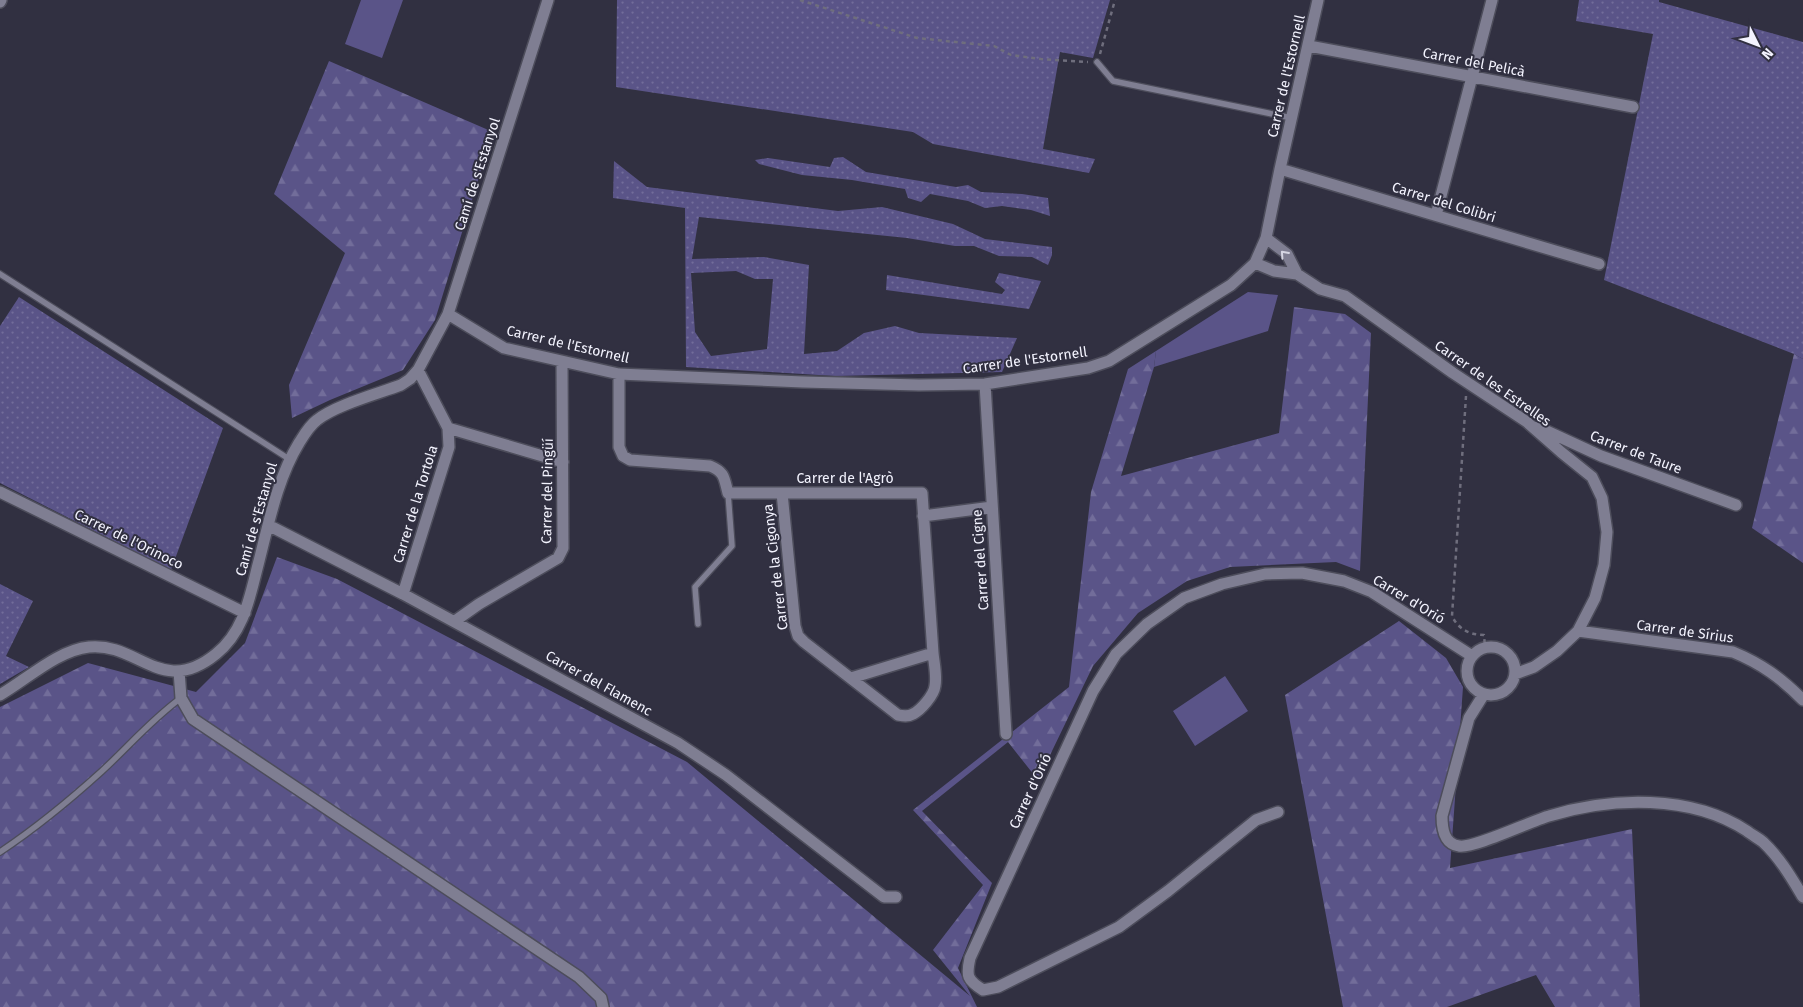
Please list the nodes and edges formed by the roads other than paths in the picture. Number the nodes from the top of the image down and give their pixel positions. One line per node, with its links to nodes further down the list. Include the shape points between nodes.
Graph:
1 (548, 0): 16 (street, Camí de s'Estanyol)
2 (1318, 0): 4 (street, Carrer de l'Estornell)
3 (1492, 0): 6 (street)
4 (1309, 46): 6 (street, Carrer del Pelicà); 8 (street, Carrer de l'Estornell)
5 (1097, 62): 8 (lane, via 1113,81)
6 (1473, 77): 7 (street, Carrer del Pelicà); 10 (street)
7 (1634, 107)
8 (1292, 118): 9 (street, Carrer de l'Estornell)
9 (1280, 169): 10 (street, Carrer del Colibri); 11 (street, Carrer de l'Estornell)
10 (1436, 215): 13 (street, Carrer del Colibri)
11 (1266, 238): 12 (street, Carrer de l'Estornell); 15 (street, Carrer de les Estrelles, one-way to 11, via 1287,254)
12 (1255, 263): 15 (street, Carrer de les Estrelles, via 1274,272); 20 (street, Carrer de l'Estornell, via 1231,285 1109,361 1088,368)
13 (1599, 264)
14 (0, 274): 23 (lane)
15 (1297, 274): 21 (street, Carrer de les Estrelles, via 1320,289 1345,296)
16 (448, 314): 17 (street, Carrer de l'Estornell, via 504,348); 18 (street, Camí de s'Estanyol)
17 (562, 362): 19 (street, Carrer de l'Estornell); 24 (street, Carrer del Pingüí)
18 (418, 370): 22 (street, Carrer de la Tortola); 23 (street, Camí de s'Estanyol, via 400,385 326,413 315,421)
19 (619, 374): 20 (street, Carrer de l'Estornell, via 803,382); 26 (street, via 619,447 623,456 630,460 710,466 723,474)
20 (985, 384): 29 (street, Carrer del Cigne)
21 (1527, 422): 28 (street, Carrer de Taure, via 1601,456); 36 (street, Carrer de les Estrelles, via 1592,477 1602,498 1607,532 1604,565 1595,598)
22 (448, 428): 24 (street); 32 (street, Carrer de la Tortola, via 449,447)
23 (289, 459): 31 (street, Camí de s'Estanyol)
24 (563, 462): 34 (street, Carrer del Pingüí, via 563,548 558,558)
25 (0, 492): 33 (street, Carrer de l'Orinoco)
26 (728, 493): 27 (street, Carrer de l'Agrò); 35 (lane, via 732,546 695,588)
27 (782, 493): 30 (street, Carrer de l'Agrò, via 922,493); 41 (street, Carrer de la Cigonya, via 798,636)
28 (1736, 505)
29 (992, 507): 30 (street); 46 (street, Carrer del Cigne)
30 (923, 516): 37 (street, Carrer de l'Agrò)
31 (268, 525): 32 (street, Carrer del Flamenc); 33 (street, Camí de s'Estanyol)
32 (403, 594): 34 (street, Carrer del Flamenc)
33 (245, 613): 39 (street, Camí de s'Estanyol, via 238,630 224,647 202,663)
34 (455, 621): 49 (street, Carrer del Flamenc, via 678,743 726,775 884,897)
35 (698, 624)
36 (1578, 631): 40 (street, Carrer de les Estrelles, via 1534,667); 45 (street, Carrer de Sírius, via 1733,652 1774,673)
37 (933, 653): 41 (street); 41 (street, Carrer de la Cigonya, via 935,686 914,714 898,714)
38 (1472, 656): 40 (street, via 1485,647 1501,648 1515,666); 42 (street, via 1468,678 1471,685); 47 (street, Carrer d'Orió, via 1372,592 1344,581 1302,573 1265,574 1222,584 1184,598 1148,624 1116,654 1093,691 970,958 967,972 972,983 982,990 998,987 1119,927 1256,820)
39 (179, 671): 43 (street, Camí de s'Estanyol, via 153,668 111,649 86,647 59,657); 44 (street)
40 (1515, 674): 42 (street, via 1514,681 1504,692)
41 (851, 678)
42 (1484, 694): 50 (street, via 1469,718 1442,816 1442,830 1448,841 1459,847 1549,816 1610,803 1665,803 1701,810 1734,823 1762,841 1786,868)
43 (0, 695)
44 (181, 698): 48 (lane, via 28,834); 51 (street, via 193,719 579,977 601,998)
45 (1803, 700)
46 (1006, 734)
47 (1278, 812)
48 (0, 852)
49 (896, 897)
50 (1803, 897)
51 (603, 1007)

